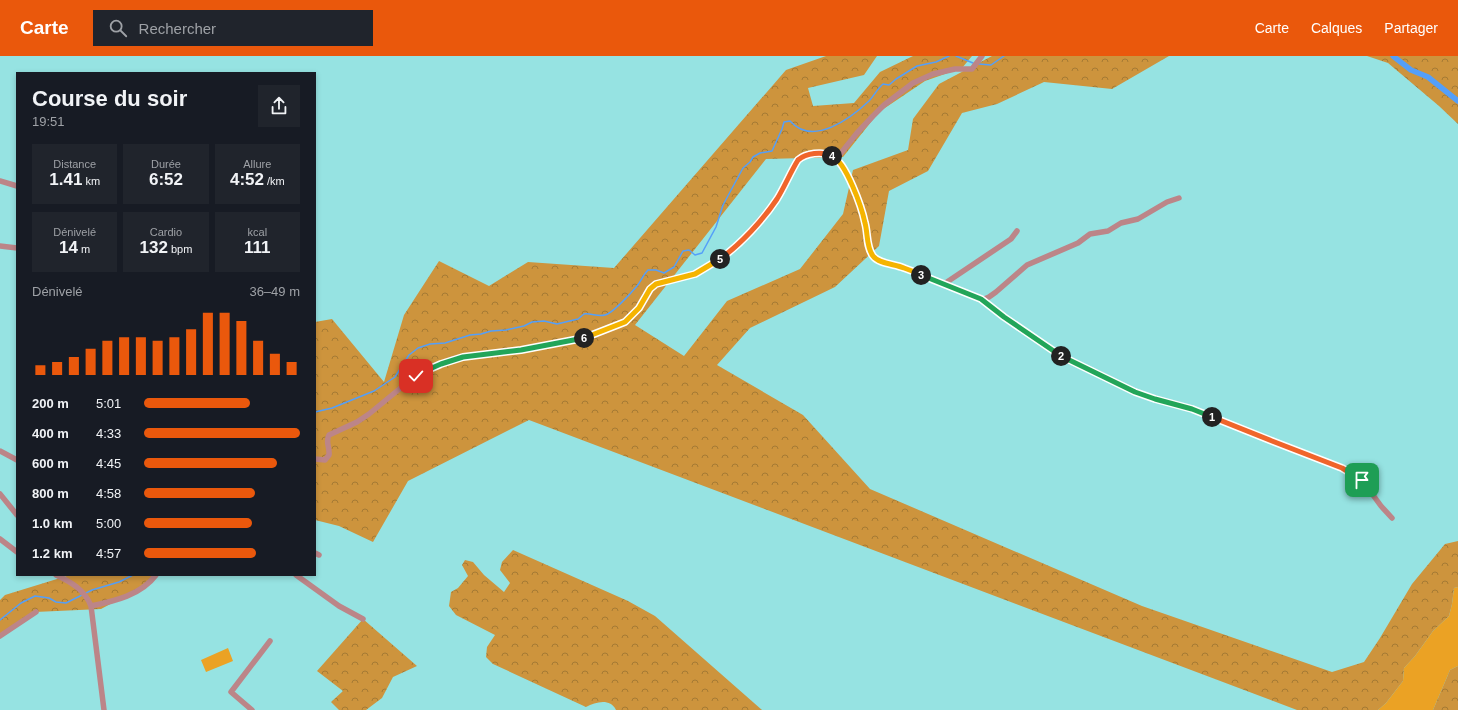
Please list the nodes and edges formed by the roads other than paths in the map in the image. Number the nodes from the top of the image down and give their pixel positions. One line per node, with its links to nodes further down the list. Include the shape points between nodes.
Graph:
1 (982, 57): 2 (street, via 970,70 955,69 933,74 913,83 884,105)
2 (837, 158): 9 (street, via 858,198 873,257); 13 (street, via 822,153 801,157 778,198 726,255 695,274 656,284 625,322 584,338 452,359 425,371 357,422 329,435 329,455 325,460)
3 (0, 181): 4 (street)
4 (16, 186)
5 (1179, 198): 10 (street, via 1167,202 1138,220 1121,223 1108,231 1090,234 1078,243 1027,265 996,292)
6 (1017, 231): 9 (street, via 1007,242)
7 (0, 246): 8 (street)
8 (16, 248)
9 (944, 284): 10 (street)
10 (982, 300): 16 (street, via 1064,358 1135,392 1192,409 1353,473 1362,480)
11 (0, 451): 12 (street)
12 (16, 459)
13 (316, 459)
14 (0, 494): 15 (street)
15 (16, 514)
16 (1392, 518)
17 (0, 539): 18 (street)
18 (16, 551)
19 (155, 576): 22 (street, via 142,588 123,598)
20 (297, 576): 24 (street, via 339,606)
21 (66, 577): 22 (street, via 82,592)
22 (91, 606): 27 (street)
23 (36, 612): 25 (street)
24 (363, 619)
25 (0, 636)
26 (270, 641): 28 (street, via 231,692)
27 (104, 710)
28 (252, 710)

